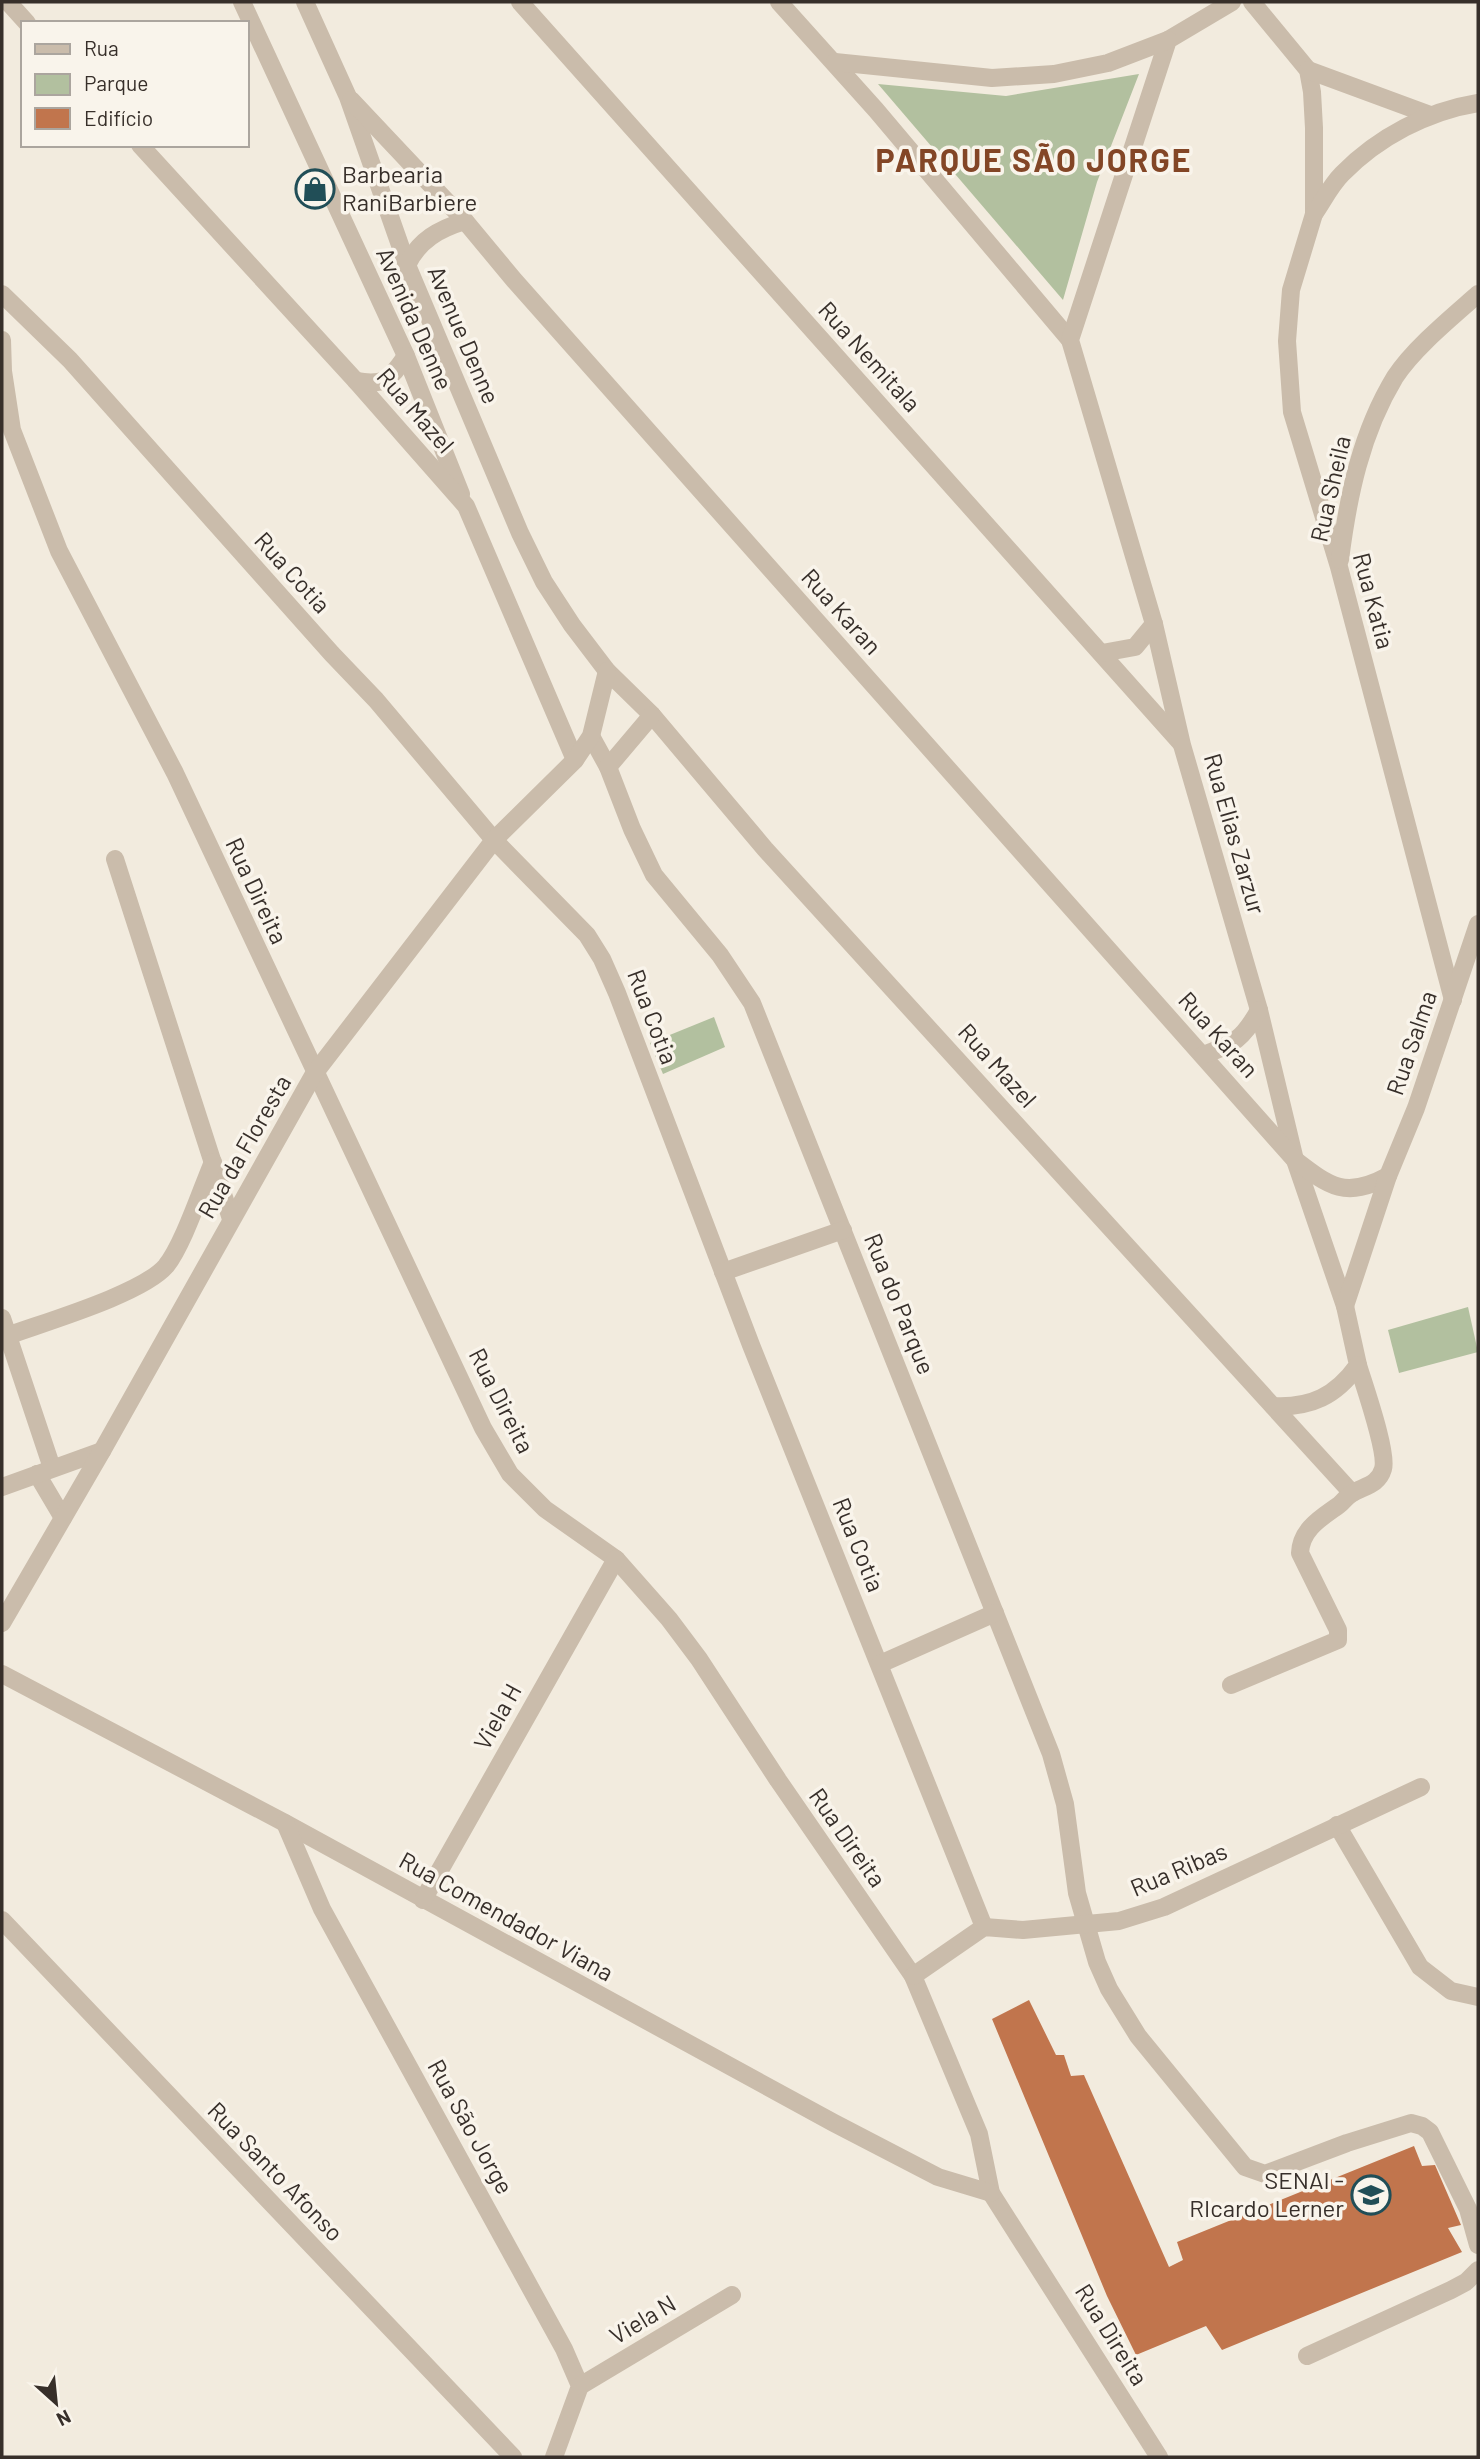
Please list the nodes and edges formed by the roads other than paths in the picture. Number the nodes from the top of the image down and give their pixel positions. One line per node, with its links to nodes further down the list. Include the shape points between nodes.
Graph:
1 (8, 2): 8 (street)
2 (242, 2): 23 (street, Avenida Denne)
3 (305, 2): 12 (street, Avenue Denne)
4 (520, 2): 28 (street, Rua Nemitala)
5 (779, 2): 10 (street)
6 (1232, 2): 9 (street)
7 (1252, 2): 11 (street)
8 (25, 21)
9 (1168, 40): 10 (street, via 1108,63 1054,74 992,78); 22 (street)
10 (835, 62): 22 (street)
11 (1308, 69): 14 (street); 16 (street, via 1314,128)
12 (348, 97): 17 (street, Rua Karan); 18 (street, Avenue Denne)
13 (1478, 103): 14 (street)
14 (1430, 115): 16 (street, via 1368,150 1340,176)
15 (142, 147): 24 (street, Rua Mazel)
16 (1314, 214): 26 (street, Rua Katia, via 1291,290 1289,376 1292,412)
17 (466, 221): 18 (street, via 448,226 420,244); 40 (street, Rua Karan)
18 (407, 265): 29 (street, Avenue Denne, via 544,582)
19 (2, 294): 35 (street, Rua Cotia, via 70,360 376,700)
20 (1478, 294): 26 (street, Rua Sheila, via 1396,375 1372,422 1346,509)
21 (2, 340): 41 (street, Rua Direita, via 12,430 59,551 175,774)
22 (1070, 340): 27 (street, Rua Elias Zarzur)
23 (406, 356): 24 (street, via 387,379 374,384); 25 (street, Avenida Denne)
24 (356, 380): 25 (street, Rua Mazel)
25 (466, 506): 33 (street, Rua Mazel)
26 (1339, 567): 38 (street, Rua Katia)
27 (1154, 624): 28 (street, via 1135,647); 32 (street, Rua Elias Zarzur)
28 (1102, 653): 32 (street, Rua Nemitala)
29 (607, 671): 30 (street, Rua Mazel); 31 (street, Rua da Floresta)
30 (652, 715): 34 (street); 51 (street, Rua Mazel, via 765,849)
31 (591, 736): 33 (street, Rua da Floresta); 34 (street, Rua do Parque)
32 (1182, 745): 39 (street, Rua Elias Zarzur)
33 (575, 760): 35 (street, Rua da Floresta)
34 (608, 766): 46 (street, Rua do Parque, via 654,875 720,955 752,1003)
35 (494, 840): 41 (street, Rua da Floresta); 47 (street, Rua Cotia, via 587,935 602,959)
36 (115, 859): 43 (street)
37 (1478, 924): 38 (street, Rua Salma)
38 (1453, 1000): 44 (street, Rua Salma)
39 (1259, 1010): 40 (street, via 1238,1040); 42 (street, Rua Elias Zarzur)
40 (1203, 1055): 42 (street, Rua Karan)
41 (314, 1074): 45 (street, Rua da Floresta); 57 (street, Rua Direita, via 510,1474 545,1509)
42 (1295, 1160): 44 (street, via 1335,1187 1369,1186); 48 (street, Rua Elias Zarzur)
43 (213, 1162): 45 (street); 49 (street, via 165,1267 121,1294)
44 (1388, 1176): 48 (street, Rua Salma)
45 (231, 1219): 52 (street, Rua da Floresta)
46 (843, 1230): 47 (street); 58 (street, Rua do Parque)
47 (723, 1272): 60 (street, Rua Cotia)
48 (1345, 1306): 50 (street, Rua Elias Zarzur)
49 (5, 1327): 53 (street)
50 (1358, 1365): 51 (street, via 1346,1382 1328,1395 1292,1407); 55 (street, Rua Elias Zarzur, via 1384,1468 1378,1481)
51 (1273, 1406): 55 (street, Rua Mazel)
52 (102, 1451): 53 (street); 56 (street, Rua da Floresta)
53 (44, 1471): 54 (street); 56 (street)
54 (2, 1487)
55 (1352, 1493): 62 (street, Rua Elias Zarzur, via 1301,1542 1300,1553 1338,1630 1338,1640)
56 (63, 1518): 59 (street, Rua da Floresta)
57 (616, 1559): 66 (street, Viela H); 70 (street, Rua Direita, via 699,1659)
58 (995, 1613): 60 (street); 68 (street, Rua do Parque, via 1051,1754 1065,1804)
59 (2, 1623)
60 (880, 1664): 69 (street, Rua Cotia)
61 (2, 1674): 64 (street, Rua Comendador Viana)
62 (1231, 1685)
63 (1421, 1787): 65 (street, Rua Ribas)
64 (285, 1823): 66 (street, Rua Comendador Viana); 77 (street, Rua São Jorge, via 322,1909 564,2349)
65 (1336, 1825): 68 (street, Rua Ribas, via 1164,1907 1119,1921); 71 (street, via 1420,1967 1451,1991)
66 (423, 1900): 72 (street, Rua Comendador Viana, via 938,2177)
67 (2, 1920): 78 (street, Rua Santo Afonso)
68 (1085, 1924): 69 (street, Rua Ribas, via 1023,1930); 73 (street, Rua do Parque, via 1109,1989 1138,2036 1245,2166 1265,2174 1411,2123 1422,2126 1430,2132 1468,2209)
69 (984, 1927): 70 (street)
70 (913, 1976): 72 (street, Rua Direita, via 979,2134)
71 (1478, 1997)
72 (991, 2193): 80 (street, Rua Direita)
73 (1478, 2245)
74 (1478, 2270): 76 (street, via 1451,2290)
75 (732, 2295): 77 (street, Viela N)
76 (1307, 2356)
77 (580, 2386): 79 (street)
78 (513, 2457)
79 (554, 2457)
80 (1159, 2457)

